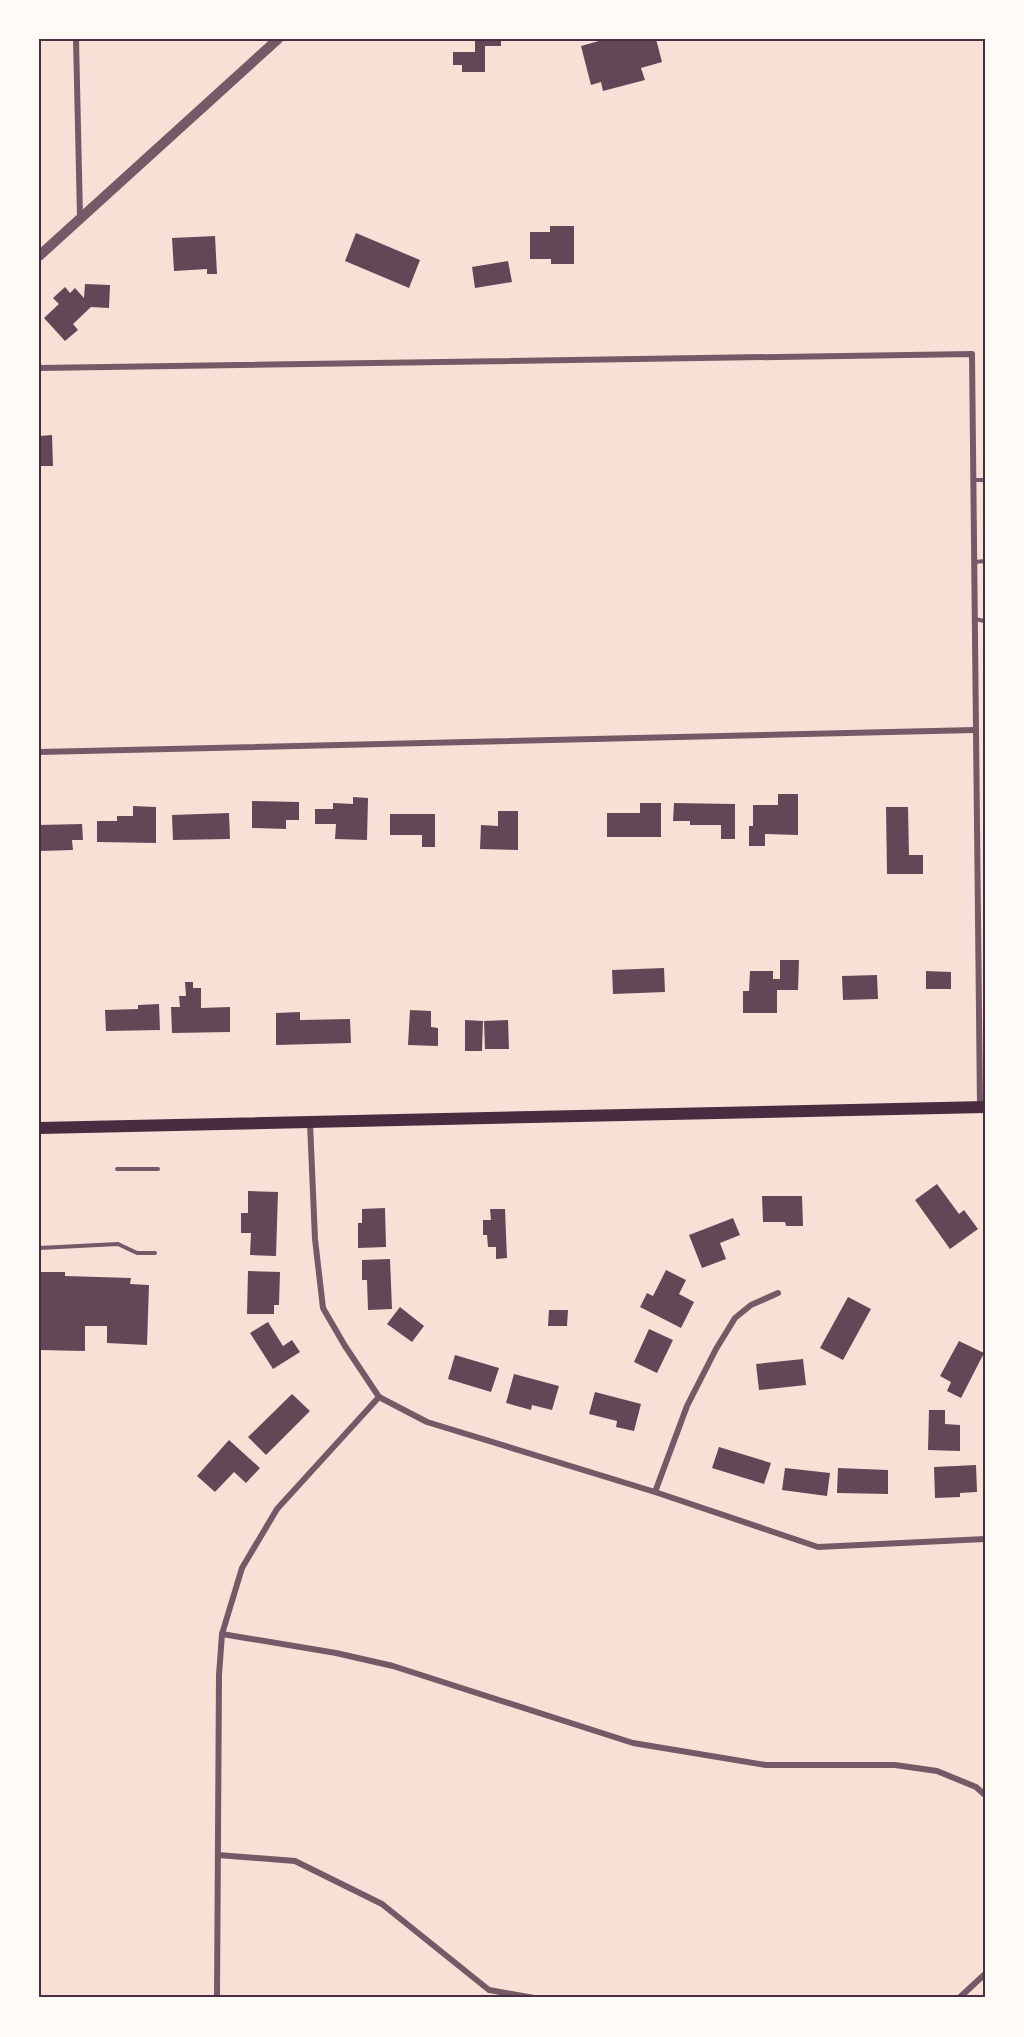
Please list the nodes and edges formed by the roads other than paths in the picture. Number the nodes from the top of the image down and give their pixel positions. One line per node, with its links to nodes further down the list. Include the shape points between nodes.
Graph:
1 (76, 39): 3 (street)
2 (278, 39): 3 (street)
3 (80, 218): 4 (street)
4 (39, 256)
5 (39, 368): 6 (street, via 972,354)
6 (973, 480): 7 (lane); 9 (street)
7 (985, 480)
8 (985, 561): 9 (lane)
9 (974, 562): 10 (street)
10 (974, 618): 11 (lane); 12 (street)
11 (985, 621)
12 (975, 730): 13 (street); 14 (street)
13 (39, 752)
14 (982, 1107): 15 (main road)
15 (310, 1123): 16 (main road); 22 (street, via 315,1239 323,1308)
16 (39, 1128)
17 (117, 1169): 18 (lane)
18 (158, 1169)
19 (39, 1248): 20 (lane, via 118,1244 136,1253)
20 (155, 1253)
21 (778, 1293): 23 (street, via 751,1305 735,1318 687,1406)
22 (379, 1397): 23 (street, via 427,1422); 25 (street, via 277,1509 242,1568)
23 (655, 1492): 24 (street, via 818,1547)
24 (985, 1539)
25 (222, 1635): 26 (street, via 393,1666 633,1743 766,1765 895,1765 937,1771 976,1787); 27 (street)
26 (985, 1795)
27 (218, 1855): 29 (street); 30 (street, via 295,1861 382,1904 489,1990)
28 (985, 1974): 31 (street)
29 (217, 1998)
30 (534, 1998)
31 (958, 1998)

